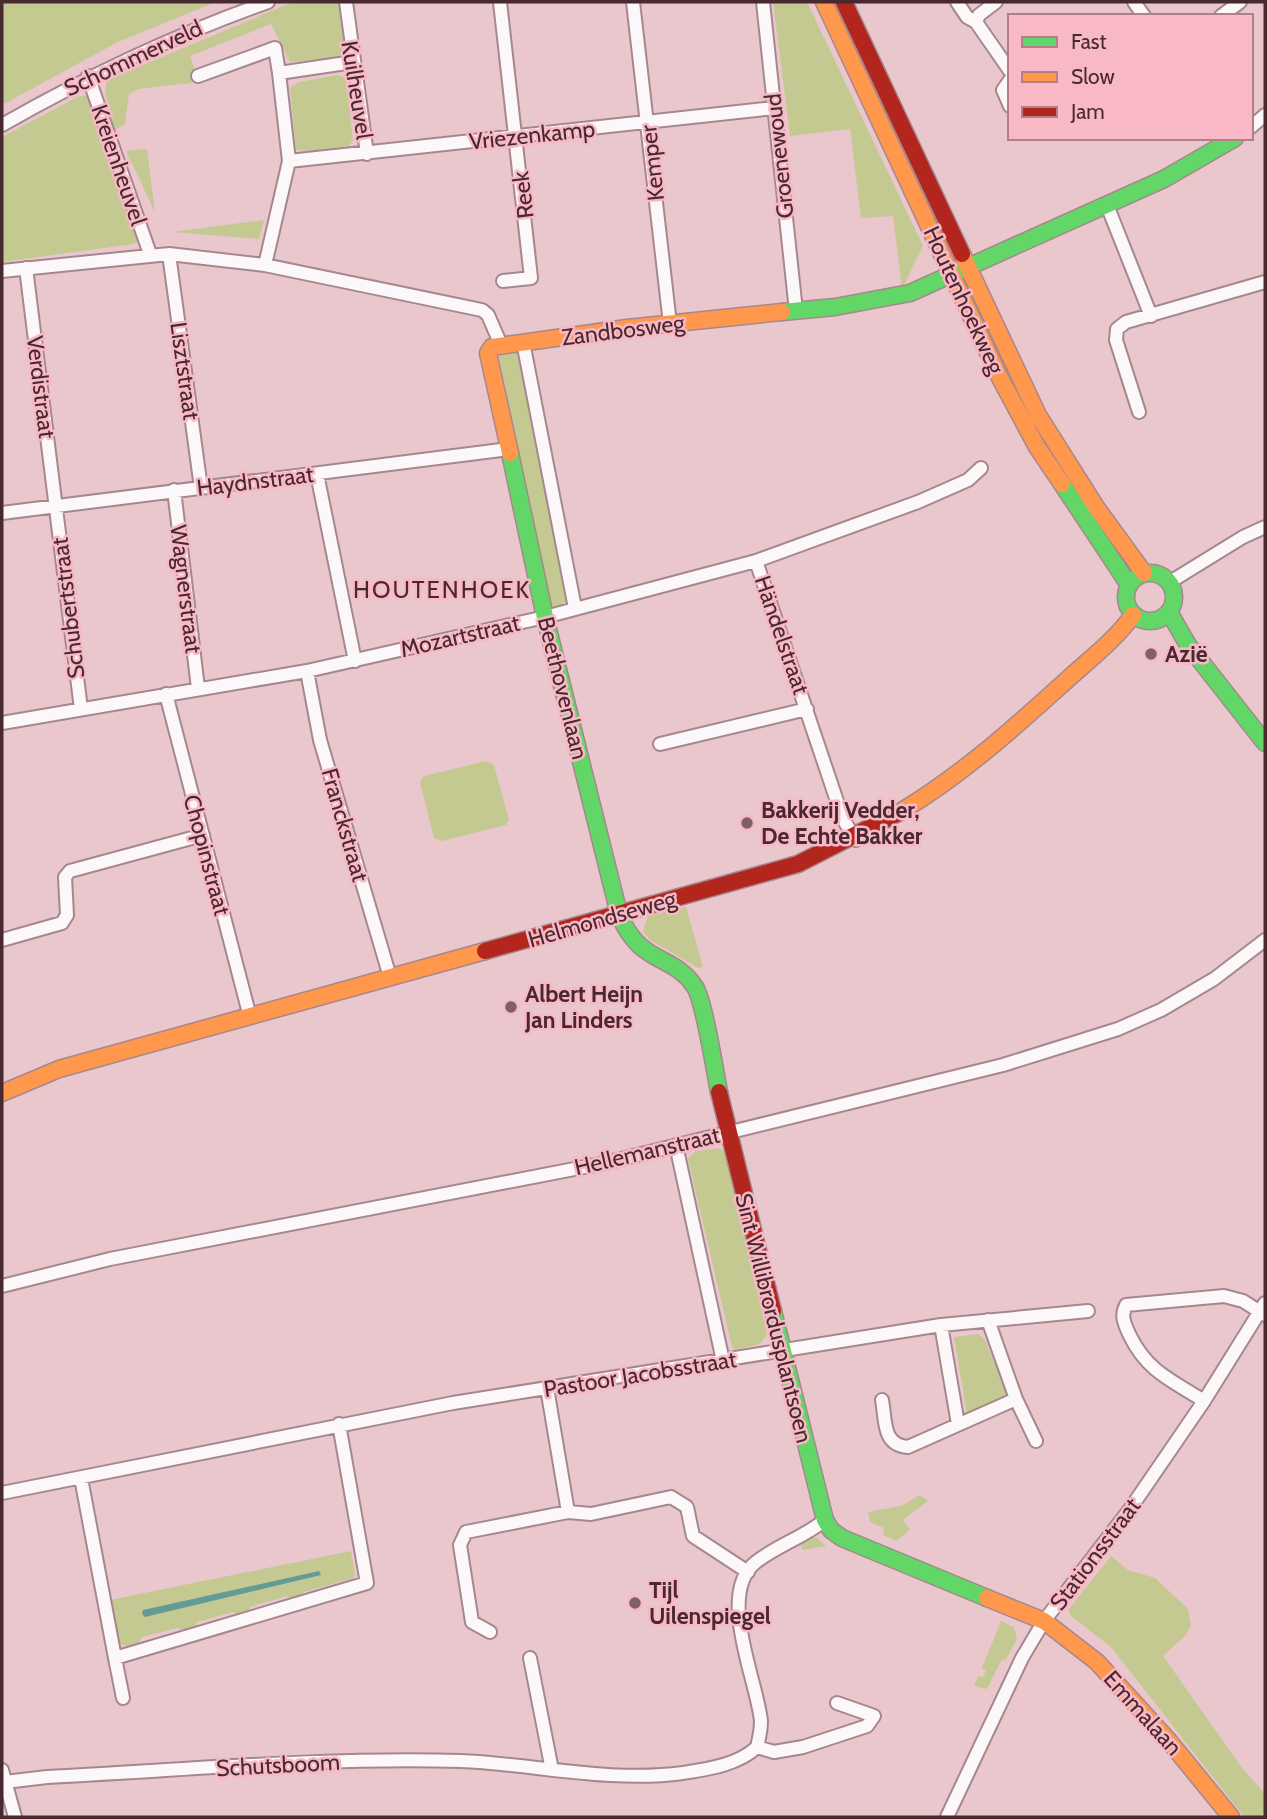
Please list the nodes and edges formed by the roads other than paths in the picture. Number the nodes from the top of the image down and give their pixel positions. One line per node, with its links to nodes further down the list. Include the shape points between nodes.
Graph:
1 (268, 2): 16 (street, Schommerveld)
2 (346, 2): 13 (street, Kuilheuvel)
3 (500, 2): 23 (street, Reek)
4 (634, 2): 21 (street, Kemper)
5 (763, 2): 20 (street, Groenewoud)
6 (824, 2): 34 (street, Houtenhoekweg)
7 (844, 2): 32 (street, Houtenhoekweg)
8 (957, 2): 12 (street)
9 (994, 2): 12 (street)
10 (1240, 2): 11 (street)
11 (1224, 14)
12 (976, 22): 14 (street)
13 (353, 62): 15 (street); 25 (street, Kuilheuvel)
14 (1008, 68)
15 (279, 74): 17 (street, Schommerveld, via 275,48); 26 (street)
16 (88, 76): 22 (street, Schommerveld); 28 (street, Kreienheuvel)
17 (198, 76)
18 (1008, 83): 19 (street, via 1003,90)
19 (1008, 101)
20 (774, 108): 21 (street, Vriezenkamp); 37 (street, Groenewoud)
21 (648, 122): 23 (street, Vriezenkamp); 39 (street, Kemper)
22 (2, 125)
23 (515, 137): 25 (street, Vriezenkamp); 35 (street, Reek, via 531,278)
24 (1229, 140): 27 (street, Zandbosweg, via 1164,179)
25 (367, 154): 26 (street, Vriezenkamp)
26 (289, 160): 30 (street)
27 (1107, 205): 32 (street, Zandbosweg); 38 (street)
28 (150, 254): 29 (street); 31 (street)
29 (169, 254): 30 (street); 46 (street, Lisztstraat)
30 (265, 265): 41 (street, via 482,310)
31 (26, 268): 33 (street); 48 (street, Verdistraat)
32 (971, 268): 34 (street, Zandbosweg); 52 (street, Houtenhoekweg, via 1038,415 1096,508)
33 (2, 271)
34 (952, 276): 37 (street, Zandbosweg, via 884,300); 54 (street, Houtenhoekweg, via 1037,447)
35 (503, 281)
36 (1265, 282): 38 (street)
37 (796, 311): 39 (street, Zandbosweg)
38 (1151, 316): 42 (street, via 1117,329 1116,340)
39 (670, 324): 40 (street, Zandbosweg)
40 (523, 342): 41 (street, Zandbosweg); 55 (street, Beethovenlaan)
41 (501, 345): 43 (street, Beethovenlaan, via 488,353)
42 (1139, 412)
43 (509, 449): 45 (street, Haydnstraat); 58 (street, Beethovenlaan)
44 (981, 468): 51 (street, Mozartstraat, via 968,480 918,502)
45 (317, 474): 46 (street, Haydnstraat); 59 (street)
46 (201, 488): 47 (street, Haydnstraat)
47 (174, 490): 48 (street, Haydnstraat); 61 (street, Wagnerstraat)
48 (56, 506): 49 (street, Haydnstraat); 63 (street, Schubertstraat)
49 (2, 513)
50 (1265, 527): 53 (street)
51 (756, 561): 55 (street, Mozartstraat); 64 (street, Händelstraat)
52 (1144, 573): 53 (street, via 1160,574); 54 (street)
53 (1170, 582): 56 (street, via 1175,593)
54 (1129, 585): 57 (street, via 1126,596)
55 (575, 608): 58 (street, Mozartstraat)
56 (1169, 612): 57 (street, via 1156,621); 66 (street, via 1188,645)
57 (1133, 615): 69 (street, Helmondseweg, via 1005,739 939,789)
58 (545, 617): 59 (street, Mozartstraat); 70 (street, Beethovenlaan)
59 (355, 661): 60 (street, Mozartstraat)
60 (307, 671): 61 (street, Mozartstraat); 73 (street, Franckstraat, via 320,740)
61 (198, 688): 62 (street, Mozartstraat)
62 (166, 694): 63 (street, Mozartstraat); 68 (street, Chopinstraat)
63 (81, 709): 65 (street, Mozartstraat)
64 (807, 709): 67 (street, Händelstraat); 69 (street, Händelstraat, via 844,820)
65 (2, 723)
66 (1265, 743)
67 (660, 744)
68 (202, 835): 71 (street, via 70,871 65,880 67,907 62,923); 74 (street, Chopinstraat)
69 (856, 840): 70 (street, Helmondseweg, via 797,864)
70 (619, 914): 73 (street, Helmondseweg); 76 (street, Sint Willibrordusplantsoen, via 626,936 645,954 683,971 696,988)
71 (2, 940)
72 (1265, 940): 76 (street, Hellemanstraat, via 1214,979 1118,1029 1003,1065)
73 (390, 977): 74 (street, Helmondseweg)
74 (250, 1017): 75 (street, Helmondseweg, via 60,1069)
75 (2, 1093)
76 (728, 1132): 77 (street, Hellemanstraat); 83 (street, Sint Willibrordusplantsoen)
77 (676, 1145): 78 (street, Hellemanstraat, via 110,1259); 84 (street)
78 (2, 1286)
79 (1263, 1310): 88 (street, Stationsstraat); 88 (street, via 1224,1296 1135,1302 1122,1311 1144,1362)
80 (1088, 1311): 81 (street, Pastoor Jacobsstraat)
81 (988, 1320): 82 (street, Pastoor Jacobsstraat); 86 (street)
82 (941, 1325): 83 (street, Pastoor Jacobsstraat); 90 (street)
83 (782, 1351): 84 (street, Pastoor Jacobsstraat); 95 (street, Sint Willibrordusplantsoen)
84 (723, 1361): 85 (street, Pastoor Jacobsstraat)
85 (547, 1388): 89 (street, Pastoor Jacobsstraat); 94 (street)
86 (1016, 1399): 90 (street); 91 (street)
87 (882, 1400): 90 (street, via 888,1439 896,1446 908,1447)
88 (1204, 1401): 97 (street, Stationsstraat, via 1130,1509)
89 (339, 1424): 92 (street, Pastoor Jacobsstraat); 99 (street, via 367,1583)
90 (958, 1424)
91 (1036, 1441)
92 (81, 1478): 93 (street, Pastoor Jacobsstraat); 99 (street)
93 (2, 1493)
94 (568, 1512): 96 (street, via 591,1514 671,1497 687,1507 693,1535); 98 (street, via 466,1532 460,1545 472,1622)
95 (825, 1520): 96 (street, via 755,1563); 97 (street, via 842,1538)
96 (748, 1572): 103 (street, via 739,1597 739,1620 761,1722)
97 (1044, 1621): 107 (street, Stationsstraat); 108 (street, Emmalaan, via 1097,1662)
98 (490, 1632)
99 (115, 1658): 101 (street)
100 (530, 1658): 104 (street)
101 (122, 1698)
102 (836, 1703): 103 (street, via 874,1716 867,1726 803,1747 774,1752)
103 (757, 1747): 104 (street, Schutsboom, via 737,1761 682,1773)
104 (552, 1770): 105 (street, Schutsboom, via 464,1761 359,1760)
105 (3, 1776): 106 (street)
106 (15, 1817)
107 (947, 1817)
108 (1231, 1817)

